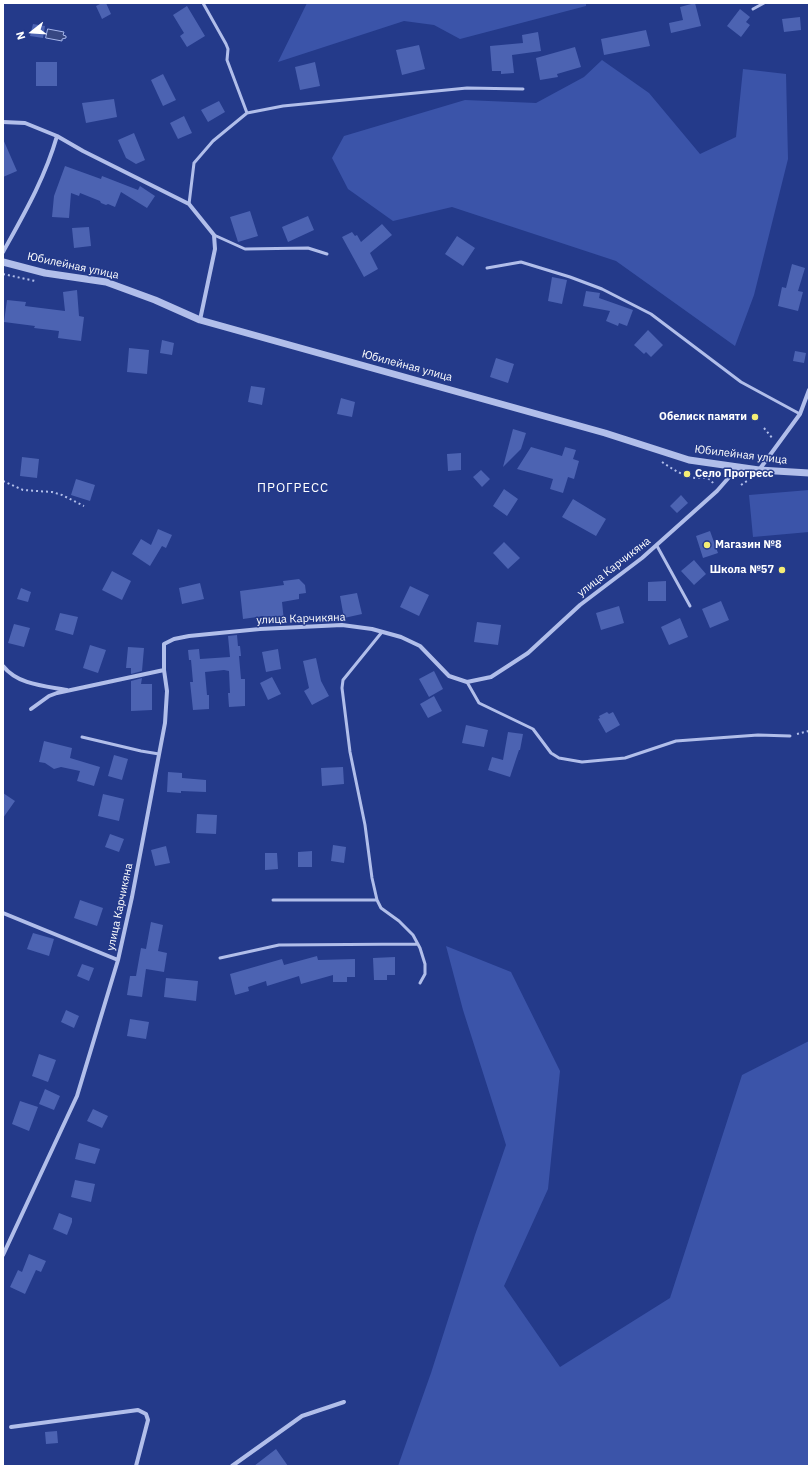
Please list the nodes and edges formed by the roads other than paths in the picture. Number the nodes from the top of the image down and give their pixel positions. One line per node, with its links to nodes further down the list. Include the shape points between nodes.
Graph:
1 (203, 3): 5 (lane, via 228,49 226,60)
2 (764, 3): 3 (lane)
3 (753, 9)
4 (523, 89): 5 (lane, via 443,90 283,106)
5 (247, 113): 8 (lane, via 212,141 194,163)
6 (3, 122): 7 (street, via 25,123)
7 (57, 136): 8 (street); 10 (street, via 50,160 32,200)
8 (189, 204): 9 (street)
9 (214, 235): 11 (lane, via 245,249 308,248); 14 (street, via 215,249)
10 (3, 252)
11 (327, 254)
12 (3, 262): 14 (street, Юбилейная улица, via 106,282)
13 (487, 268): 16 (lane, via 521,262 602,289 651,314 741,382)
14 (200, 320): 17 (street, Юбилейная улица, via 605,432 689,460)
15 (809, 390): 16 (street)
16 (800, 414): 18 (street)
17 (738, 467): 18 (street, Юбилейная улица); 20 (street, улица Карчикяна, via 717,491)
18 (759, 470): 19 (street, Юбилейная улица)
19 (809, 473)
20 (656, 546): 21 (lane); 25 (street, улица Карчикяна, via 580,604 528,653 491,677)
21 (690, 606)
22 (382, 632): 24 (street, улица Карчикяна, via 342,625 189,636 164,644); 25 (street, улица Карчикяна, via 420,646 448,676); 32 (lane, via 343,680 342,688 350,752)
23 (3, 666): 26 (street, via 20,680)
24 (164, 670): 26 (street); 30 (street, улица Карчикяна, via 165,723)
25 (467, 682): 28 (lane, via 480,703 533,729 551,753 559,758 582,762 625,758 676,742 758,734)
26 (70, 691): 27 (street, via 49,696)
27 (31, 710)
28 (790, 736)
29 (82, 737): 30 (lane, via 140,752)
30 (159, 754): 36 (street, улица Карчикяна)
31 (274, 900): 32 (lane)
32 (377, 900): 34 (lane, via 381,908 399,921)
33 (3, 913): 36 (street, улица Карчикяна)
34 (418, 944): 35 (lane, via 279,944); 37 (lane, via 425,964 425,974)
35 (220, 958)
36 (118, 960): 38 (street, улица Карчикяна, via 77,1096)
37 (420, 983)
38 (3, 1255)
39 (344, 1402): 42 (street, via 302,1416)
40 (11, 1427): 41 (street, via 138,1410 146,1414 148,1420)
41 (136, 1466)
42 (232, 1466)

